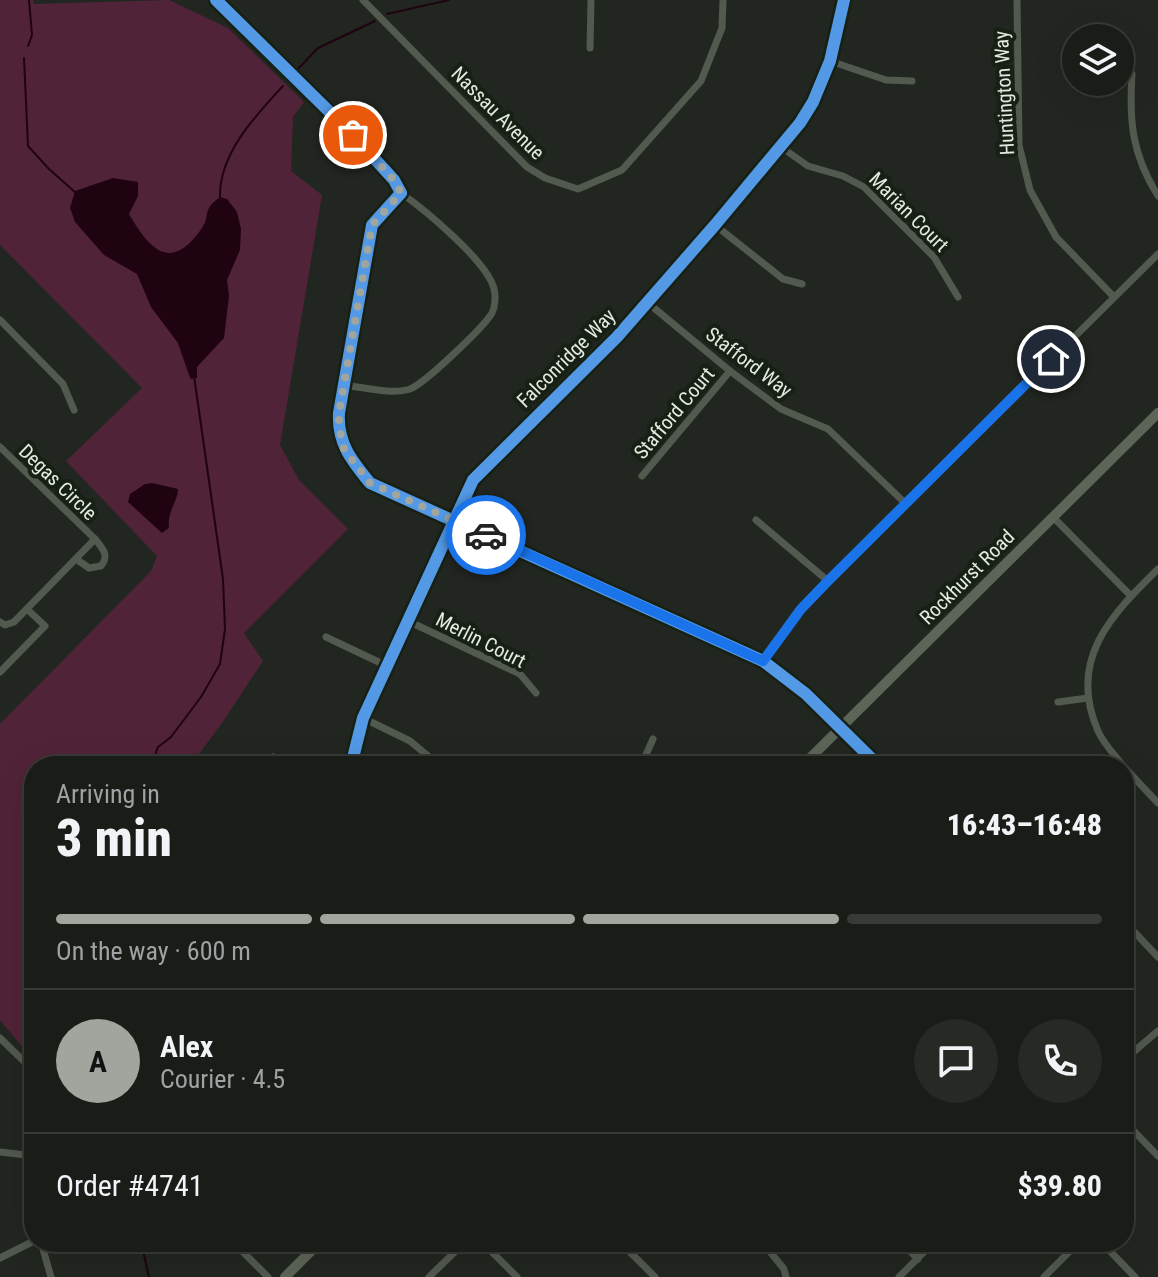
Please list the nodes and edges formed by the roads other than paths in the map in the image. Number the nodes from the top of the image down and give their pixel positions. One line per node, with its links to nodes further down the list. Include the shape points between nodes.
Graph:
1 (216, 0): 11 (street)
2 (363, 0): 4 (street, Nassau Avenue, via 527,167 578,189 629,164 701,81 722,28)
3 (591, 0): 7 (street)
4 (723, 0)
5 (844, 0): 8 (street, Falconridge Way)
6 (1017, 0): 20 (street, Huntington Way, via 1019,145 1030,190 1056,237)
7 (590, 48)
8 (830, 61): 9 (street, via 886,80); 13 (street, Falconridge Way, via 813,102)
9 (912, 81)
10 (1130, 96): 15 (street, via 1139,161)
11 (353, 135): 12 (street); 14 (street)
12 (343, 145)
13 (781, 147): 16 (street, Falconridge Way); 19 (street, Marian Court, via 808,166 864,187 934,257)
14 (401, 193): 24 (street, via 372,225); 24 (street, via 429,213 485,270 493,285 494,306 480,326 411,389)
15 (1158, 196)
16 (715, 225): 18 (street, via 783,279); 21 (street, Falconridge Way)
17 (1158, 254): 20 (street)
18 (802, 284)
19 (958, 297)
20 (1114, 297): 29 (street)
21 (648, 303): 23 (street, Stafford Way); 31 (street, Falconridge Way, via 473,480)
22 (0, 320): 25 (street, via 63,384)
23 (730, 371): 28 (street, Stafford Court); 29 (street, Stafford Way, via 781,409 828,429)
24 (343, 385): 31 (street, via 341,440 370,483)
25 (74, 410)
26 (1158, 413): 30 (street, Rockhurst Road)
27 (0, 447): 33 (street, Degas Circle)
28 (642, 476)
29 (906, 504): 36 (street)
30 (1053, 517): 37 (street); 49 (street, Rockhurst Road)
31 (453, 520): 39 (street, Falconridge Way); 42 (street)
32 (756, 520): 36 (street)
33 (95, 539): 34 (street, Degas Circle); 34 (street, Degas Circle, via 105,552 101,566 89,568)
34 (76, 559): 38 (street, Degas Circle)
35 (1158, 569): 37 (street)
36 (828, 581): 42 (street)
37 (1131, 596): 46 (street, via 1099,638)
38 (27, 609): 40 (street, Degas Circle, via 14,622); 44 (street, via 45,626)
39 (408, 621): 43 (street, Falconridge Way); 45 (street, Merlin Court, via 520,674)
40 (0, 622)
41 (326, 637): 43 (street)
42 (763, 661): 49 (street)
43 (387, 666): 48 (street, Falconridge Way)
44 (0, 672)
45 (536, 693)
46 (1088, 698): 47 (street); 56 (street, via 1098,732)
47 (1058, 702)
48 (363, 718): 51 (street, Falconridge Way); 52 (street)
49 (841, 727): 54 (street, Rockhurst Road); 55 (street)
50 (653, 739): 53 (street)
51 (354, 756)
52 (428, 756)
53 (645, 756)
54 (812, 756)
55 (869, 756)
56 (1116, 756)
57 (1134, 778): 58 (street)
58 (1158, 803)
59 (1134, 932): 60 (street)
60 (1158, 957)
61 (1158, 1031): 63 (street)
62 (0, 1038): 64 (street)
63 (1134, 1051)
64 (24, 1061)
65 (1134, 1131): 68 (street)
66 (0, 1152): 67 (street)
67 (24, 1155)
68 (1158, 1156)
69 (24, 1246): 81 (street)
70 (44, 1252): 83 (street)
71 (243, 1252): 84 (street)
72 (310, 1252): 85 (street)
73 (455, 1252): 86 (street)
74 (492, 1252): 87 (street)
75 (630, 1252): 88 (street)
76 (770, 1252): 89 (street)
77 (911, 1252): 82 (street)
78 (925, 1252): 82 (street)
79 (1069, 1252): 91 (street)
80 (1111, 1252): 92 (street)
81 (0, 1258)
82 (918, 1259): 90 (street)
83 (51, 1277)
84 (268, 1277)
85 (285, 1277)
86 (429, 1277)
87 (517, 1277)
88 (655, 1277)
89 (786, 1277)
90 (899, 1277)
91 (1044, 1277)
92 (1135, 1277)

